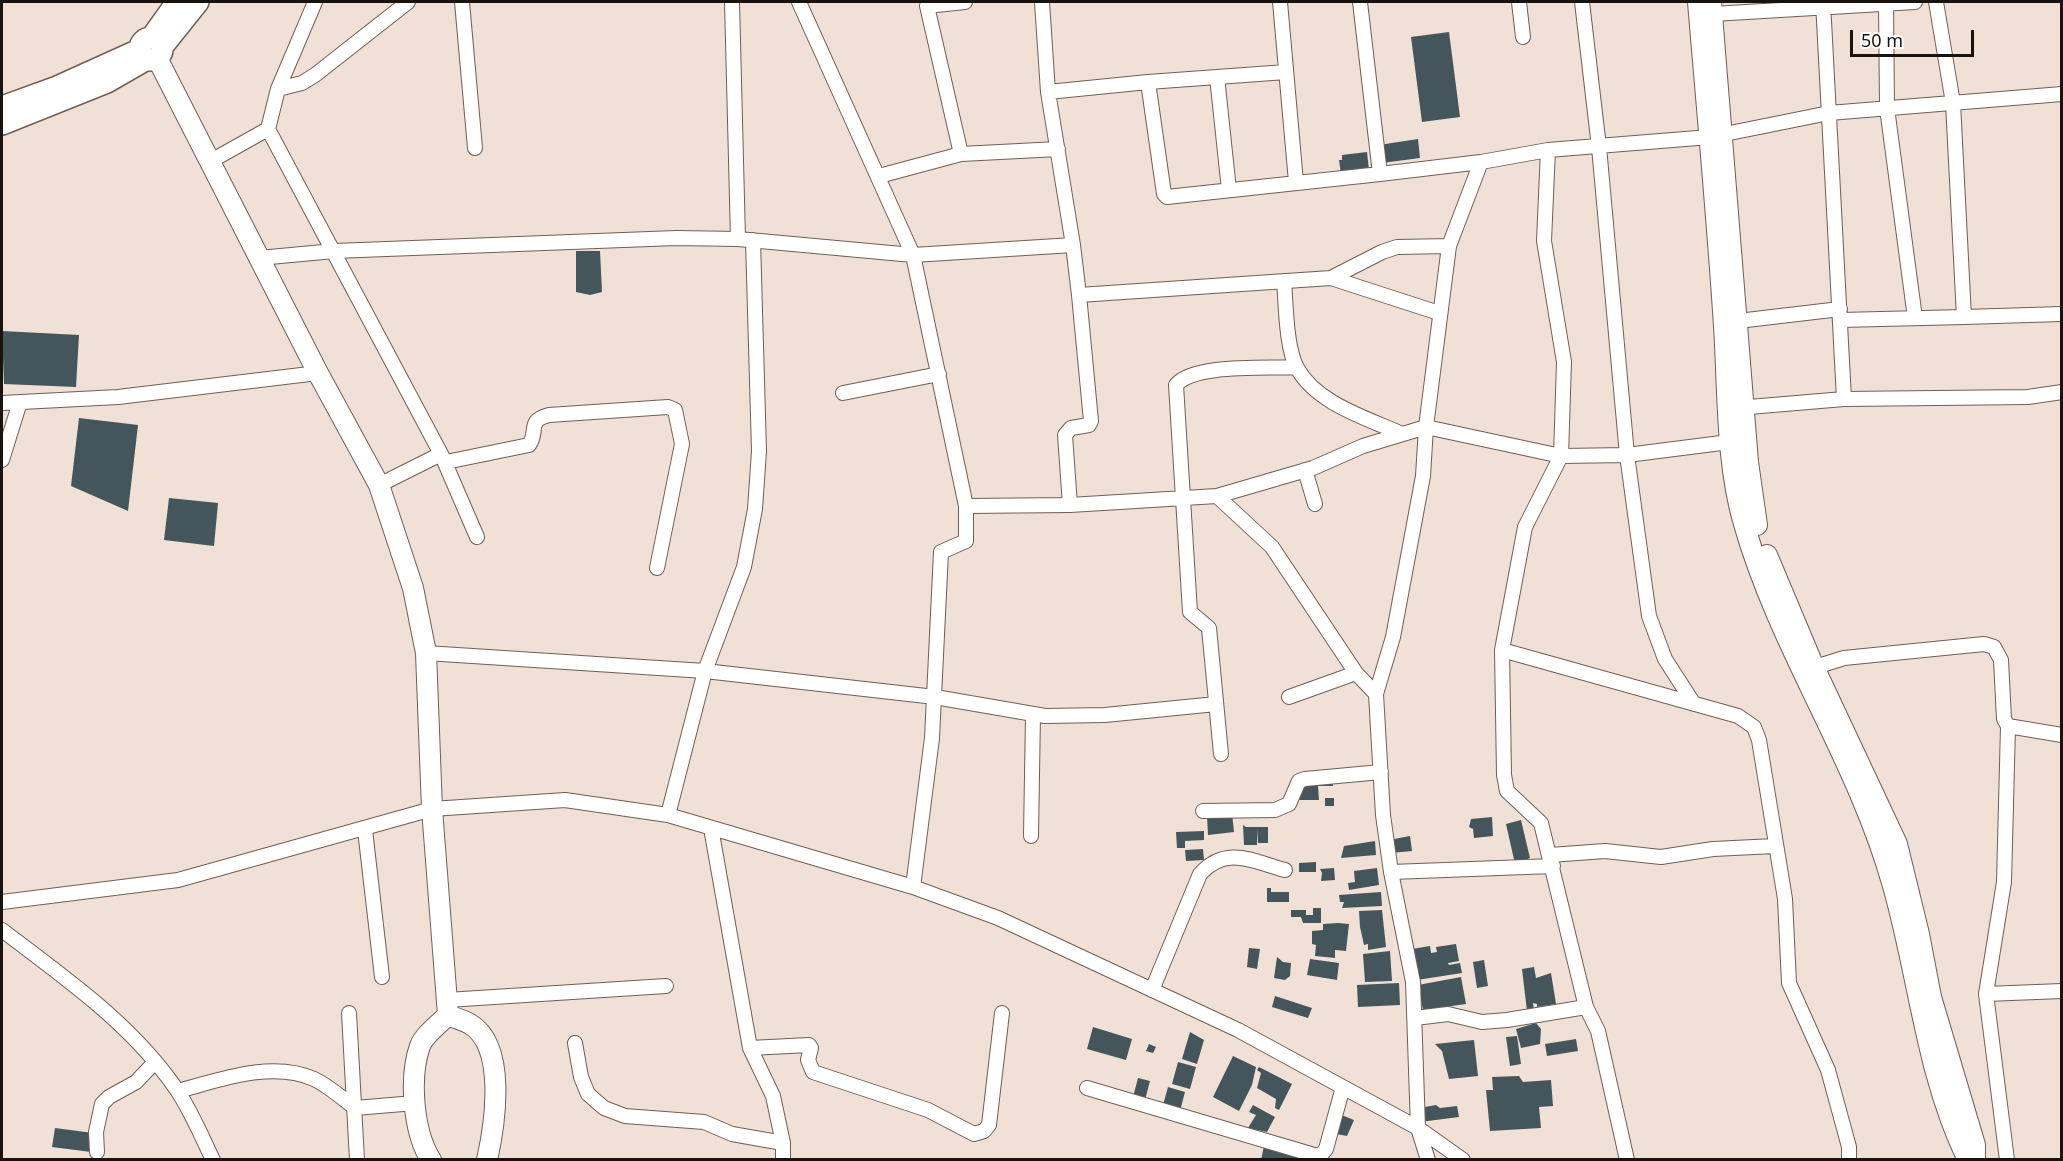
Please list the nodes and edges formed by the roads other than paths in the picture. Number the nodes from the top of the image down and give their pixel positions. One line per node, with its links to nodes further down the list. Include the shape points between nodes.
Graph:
1 (177, 2): 21 (main road)
2 (198, 2): 21 (main road)
3 (315, 2): 25 (street)
4 (408, 2): 25 (street, via 315,75 302,83)
5 (462, 2): 36 (street)
6 (732, 2): 46 (street)
7 (799, 2): 43 (street)
8 (965, 2): 17 (street)
9 (1042, 2): 26 (street)
10 (1280, 2): 22 (street)
11 (1360, 2): 42 (street)
12 (1519, 2): 20 (street)
13 (1582, 2): 35 (street)
14 (1915, 2): 16 (street)
15 (1936, 2): 28 (street)
16 (1886, 3): 18 (street); 30 (street)
17 (926, 4): 39 (street)
18 (1823, 4): 19 (street); 31 (street)
19 (1708, 6): 34 (street)
20 (1523, 37)
21 (152, 50): 29 (main road); 32 (main road, via 107,82); 40 (street)
22 (1286, 72): 23 (street); 44 (street)
23 (1217, 77): 24 (street); 45 (street)
24 (1148, 82): 26 (street); 45 (street, via 1164,194 1167,197)
25 (278, 88): 33 (street)
26 (1048, 92): 37 (street)
27 (2061, 93): 28 (street)
28 (1953, 103): 30 (street); 58 (street)
29 (2, 107)
30 (1887, 108): 31 (street); 59 (street)
31 (1829, 113): 34 (street); 57 (street)
32 (2, 124)
33 (267, 129): 40 (street); 49 (street)
34 (1717, 136): 35 (street); 60 (street); 69 (street)
35 (1599, 147): 38 (street); 73 (street)
36 (475, 148)
37 (1058, 148): 39 (street); 47 (street)
38 (1548, 150): 41 (street); 74 (street, via 1544,241 1564,362)
39 (961, 154): 43 (street)
40 (209, 162): 51 (street)
41 (1481, 162): 42 (street); 48 (street)
42 (1380, 174): 44 (street)
43 (879, 176): 50 (street)
44 (1296, 182): 45 (street)
45 (1228, 190)
46 (745, 239): 49 (street); 50 (street); 89 (street, via 759,451 755,509 744,567)
47 (1073, 245): 50 (street); 54 (street)
48 (1449, 246): 52 (street, via 1397,247); 55 (street)
49 (334, 250): 51 (street); 75 (street)
50 (914, 255): 63 (street)
51 (259, 258): 62 (street)
52 (1331, 278): 53 (street); 55 (street)
53 (1284, 281): 54 (street); 61 (street)
54 (1079, 295): 82 (street, via 1091,421 1089,425 1071,428 1065,435)
55 (1439, 313): 70 (street)
56 (2061, 314): 58 (street)
57 (1840, 315): 59 (street); 60 (street); 66 (street)
58 (1964, 317): 59 (street)
59 (1915, 318)
60 (1738, 321): 69 (street)
61 (1297, 367): 71 (street, via 1316,390 1341,406); 80 (street, via 1201,372 1182,378 1175,395)
62 (318, 373): 67 (street, via 118,397); 78 (street)
63 (939, 374): 65 (street); 83 (street)
64 (2061, 392): 66 (street, via 2028,397)
65 (843, 393)
66 (1844, 399): 69 (street)
67 (20, 402): 68 (street); 76 (street)
68 (2, 403)
69 (1737, 408): 72 (street)
70 (1426, 427): 71 (street); 74 (street); 91 (street, via 1419,499 1393,637)
71 (1402, 434): 77 (street)
72 (1739, 441): 73 (street); 88 (street, via 1743,522 1765,587)
73 (1627, 455): 74 (street); 95 (street, via 1649,616 1665,658)
74 (1561, 456): 86 (street, via 1525,527)
75 (443, 458): 78 (street); 84 (street); 85 (street, via 528,445 534,423 549,415 668,407 675,410 682,444)
76 (2, 460)
77 (1305, 470): 79 (street); 81 (street)
78 (379, 485): 87 (street, via 413,588)
79 (1217, 496): 80 (street); 90 (street, via 1272,547)
80 (1184, 498): 82 (street); 94 (street, via 1190,612 1209,628)
81 (1315, 504)
82 (1070, 505): 83 (street)
83 (966, 506): 92 (street, via 966,541 942,552)
84 (477, 537)
85 (657, 568)
86 (1502, 650): 95 (street); 108 (street, via 1507,790 1541,823)
87 (426, 653): 89 (street); 101 (street)
88 (1807, 670): 97 (street, via 1844,658 1922,648 1994,646 2001,660 2004,719); 144 (street, via 1866,810 1893,886 1930,1048); 145 (street, via 1897,844 1931,997 1975,1145)
89 (705, 671): 92 (street); 103 (street)
90 (1356, 673): 91 (street); 93 (street)
91 (1376, 694): 100 (street)
92 (935, 697): 96 (street); 111 (street)
93 (1289, 697)
94 (1216, 704): 96 (street, via 1105,715); 99 (street)
95 (1694, 704): 107 (street, via 1738,716 1754,727)
96 (1033, 714): 106 (street)
97 (2008, 726): 98 (street); 118 (street, via 2004,882)
98 (2061, 735)
99 (1221, 754)
100 (1381, 772): 102 (street, via 1299,781 1289,804 1275,810); 110 (street)
101 (432, 810): 103 (street, via 565,800); 105 (street); 119 (street)
102 (1203, 811)
103 (668, 815): 104 (street)
104 (711, 828): 111 (street); 125 (street)
105 (365, 830): 112 (street, via 178,880); 114 (street)
106 (1031, 836)
107 (1775, 846): 108 (street, via 1661,857 1605,851); 143 (street, via 1785,899 1789,983 1828,1070 1850,1147)
108 (1551, 861): 110 (street); 120 (street)
109 (1285, 870): 116 (street, via 1234,857 1211,861 1200,874)
110 (1391, 872): 123 (street, via 1413,982)
111 (913, 887): 116 (street, via 998,918)
112 (2, 902)
113 (2, 930): 126 (street, via 92,998)
114 (382, 977)
115 (666, 986): 119 (street)
116 (1152, 990): 127 (street, via 1238,1030)
117 (2061, 991): 118 (street)
118 (1986, 994): 146 (street)
119 (448, 1007): 130 (street, via 420,1044); 138 (street, via 471,1025 488,1046 495,1073 496,1106)
120 (1586, 1007): 123 (street, via 1499,1021 1482,1022 1448,1014); 142 (street, via 1598,1031)
121 (349, 1013): 131 (street)
122 (1002, 1013): 125 (street, via 988,1125 974,1134 928,1110 813,1072 808,1060 809,1045)
123 (1416, 1018): 132 (street)
124 (575, 1042): 133 (street, via 588,1094 604,1108 625,1116 704,1122 732,1134)
125 (750, 1048): 133 (street, via 773,1096)
126 (155, 1062): 129 (street); 134 (street, via 136,1082 102,1104 96,1132)
127 (1343, 1087): 128 (street, via 1321,1155); 132 (street)
128 (1087, 1088)
129 (178, 1091): 131 (street, via 224,1079 284,1072 315,1080); 135 (street)
130 (415, 1103): 131 (street); 137 (street, via 417,1125)
131 (355, 1108): 136 (street)
132 (1418, 1128): 140 (street); 141 (street)
133 (783, 1143): 139 (street)
134 (98, 1152)
135 (213, 1160)
136 (357, 1160)
137 (431, 1160)
138 (487, 1160)
139 (783, 1160)
140 (1428, 1160)
141 (1463, 1160)
142 (1627, 1160)
143 (1849, 1160)
144 (1968, 1160)
145 (1975, 1160)
146 (2007, 1160)

